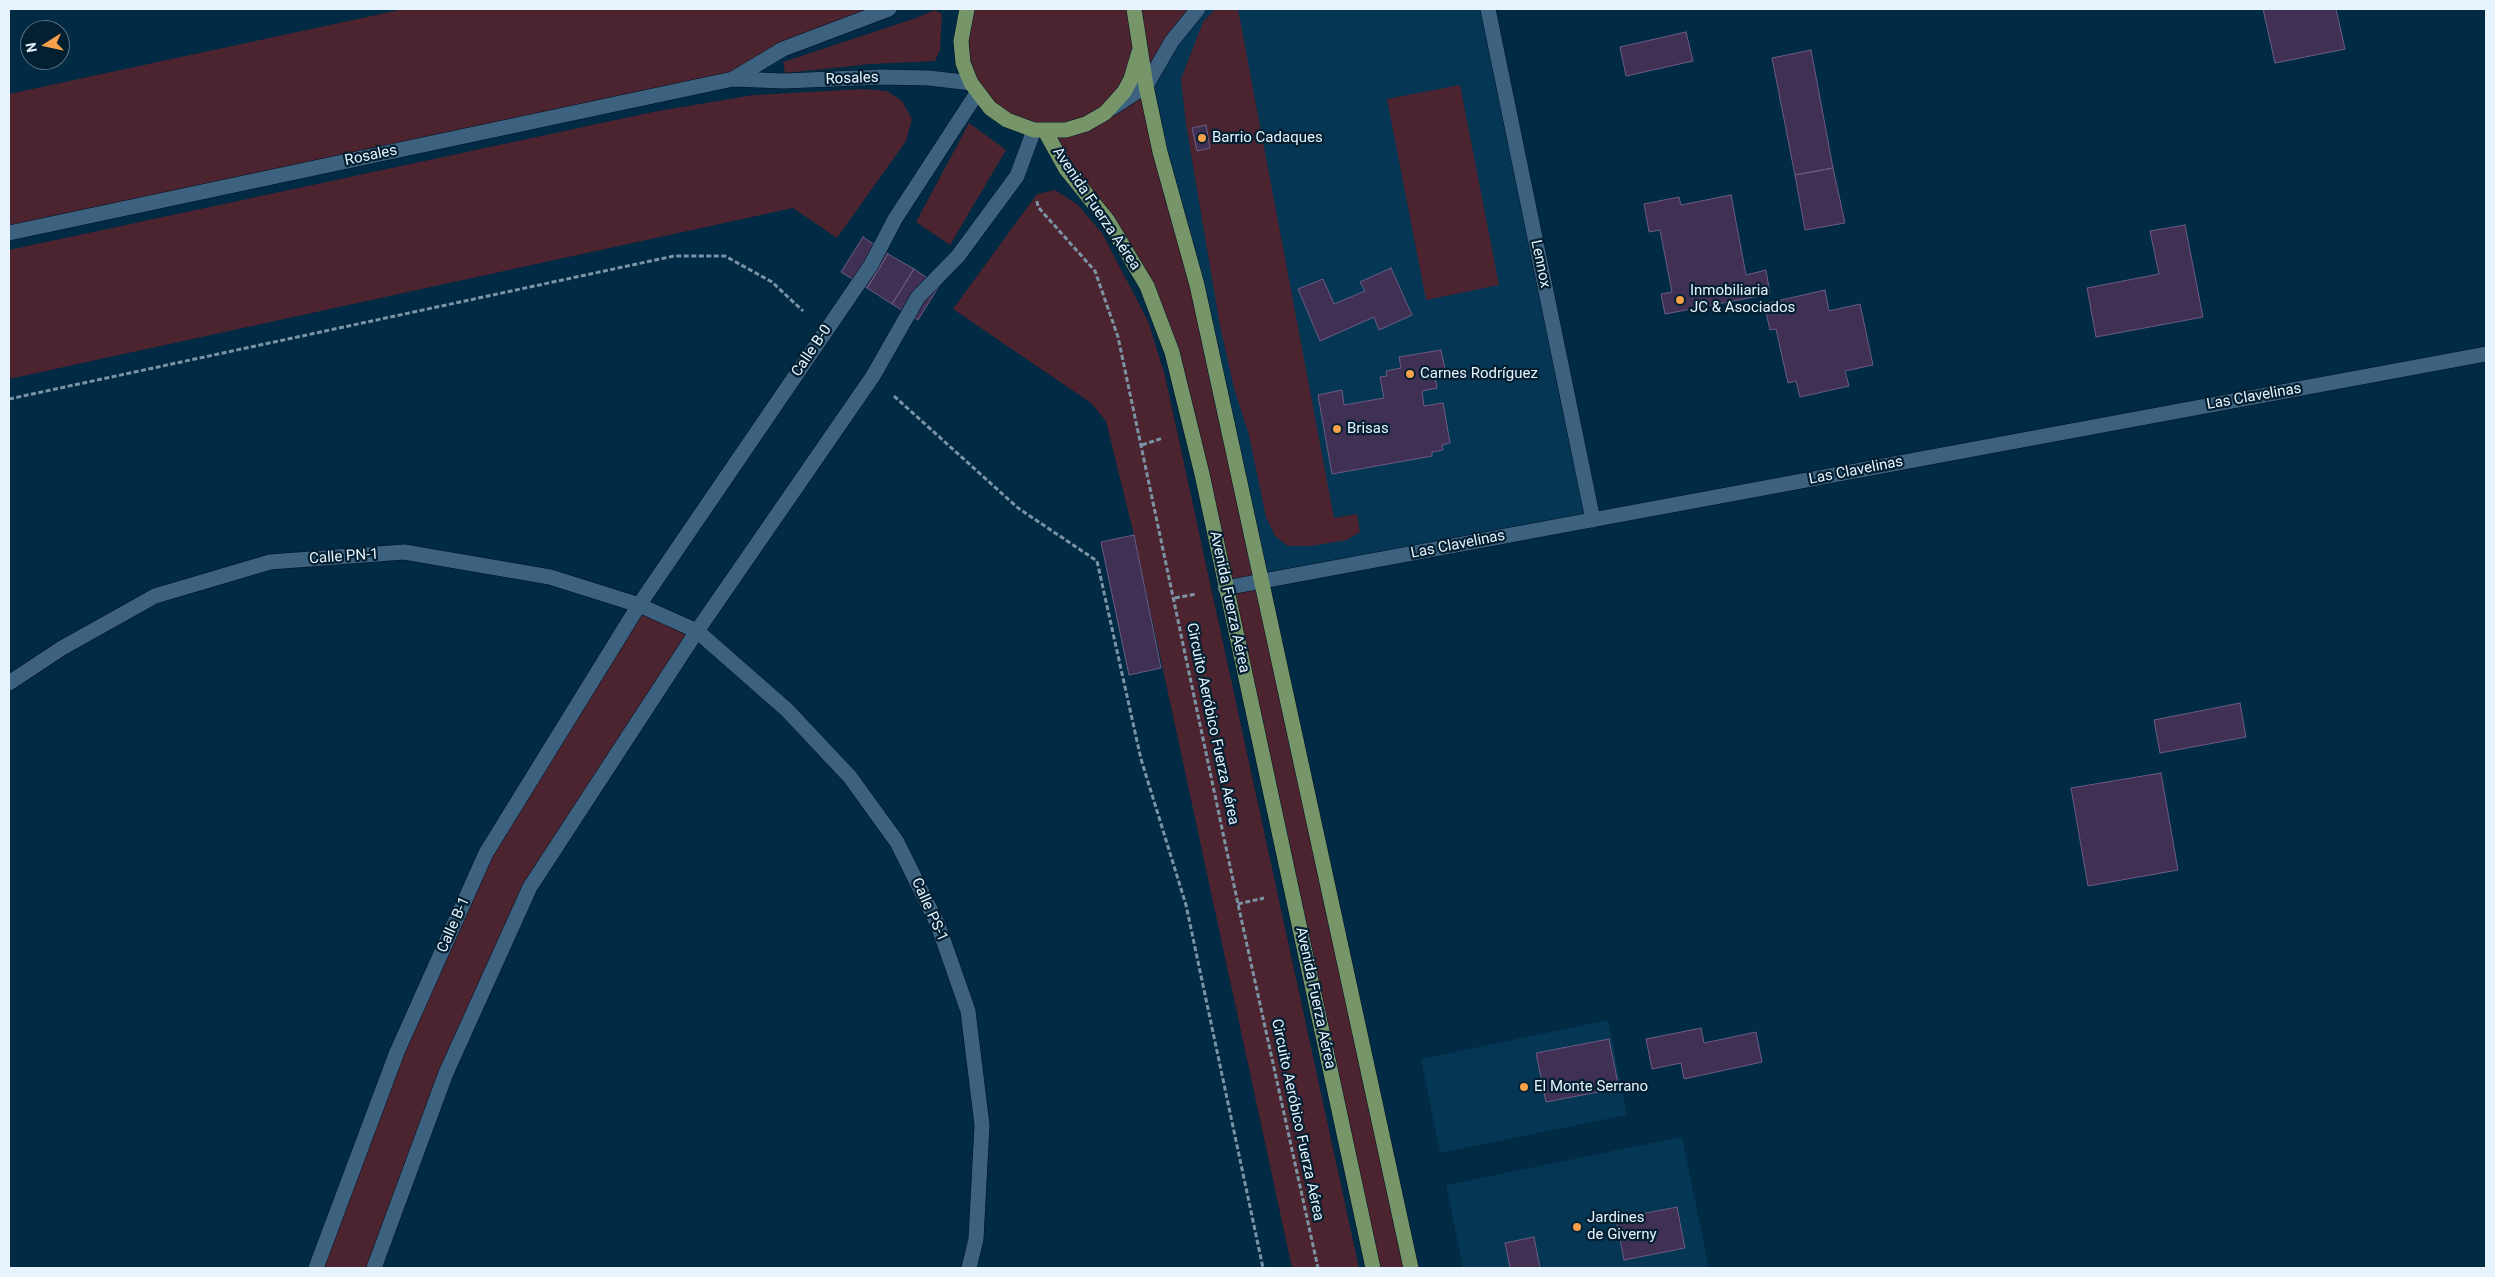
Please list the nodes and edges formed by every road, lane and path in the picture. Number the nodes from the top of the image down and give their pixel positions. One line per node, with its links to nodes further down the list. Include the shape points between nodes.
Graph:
1 (889, 9): 7 (street, Rosales, via 783,49)
2 (967, 9): 9 (main road, via 961,41 963,63)
3 (1198, 9): 8 (street, via 1172,41)
4 (1488, 9): 18 (street, Lennox)
5 (1134, 10): 6 (main road)
6 (1139, 33): 8 (main road); 10 (main road, via 1139,48 1131,79)
7 (733, 79): 9 (street, Rosales, via 784,82 909,78); 13 (street, Rosales)
8 (1146, 86): 10 (street); 19 (main road, via 1160,152 1197,285)
9 (974, 88): 11 (main road, via 990,108 1007,120); 14 (street, Calle B-0, via 871,265)
10 (1105, 113): 11 (main road, via 1066,130)
11 (1039, 131): 16 (street, via 1017,176 958,256 918,297); 20 (main road, Avenida Fuerza Aérea, via 1108,221 1147,286 1172,352 1192,429)
12 (1038, 206): 28 (path, Circuito Aeróbico Fuerza Aérea, via 1095,271 1118,337)
13 (9, 233)
14 (824, 331): 17 (path, via 772,282 725,256 674,256); 21 (street, Calle B-0)
15 (2486, 354): 18 (street, Las Clavelinas)
16 (873, 376): 22 (street); 27 (path, via 1018,508 1097,561 1141,759 1186,905)
17 (9, 399)
18 (1593, 520): 19 (street, Las Clavelinas)
19 (1261, 581): 20 (street, Las Clavelinas); 30 (main road)
20 (1225, 588): 29 (main road, Avenida Fuerza Aérea)
21 (639, 604): 22 (street, Calle PN-1); 23 (street, Calle PN-1, via 550,577 404,552 270,562 154,596 62,648); 24 (street, Calle B-1, via 486,853 397,1052)
22 (697, 630): 25 (street, via 530,887 446,1073); 26 (street, Calle PS-1, via 787,710 850,778 897,842 938,925 968,1011 982,1125 976,1239)
23 (9, 683)
24 (316, 1268)
25 (374, 1268)
26 (969, 1268)
27 (1263, 1268)
28 (1318, 1268)
29 (1373, 1268)
30 (1411, 1268)

